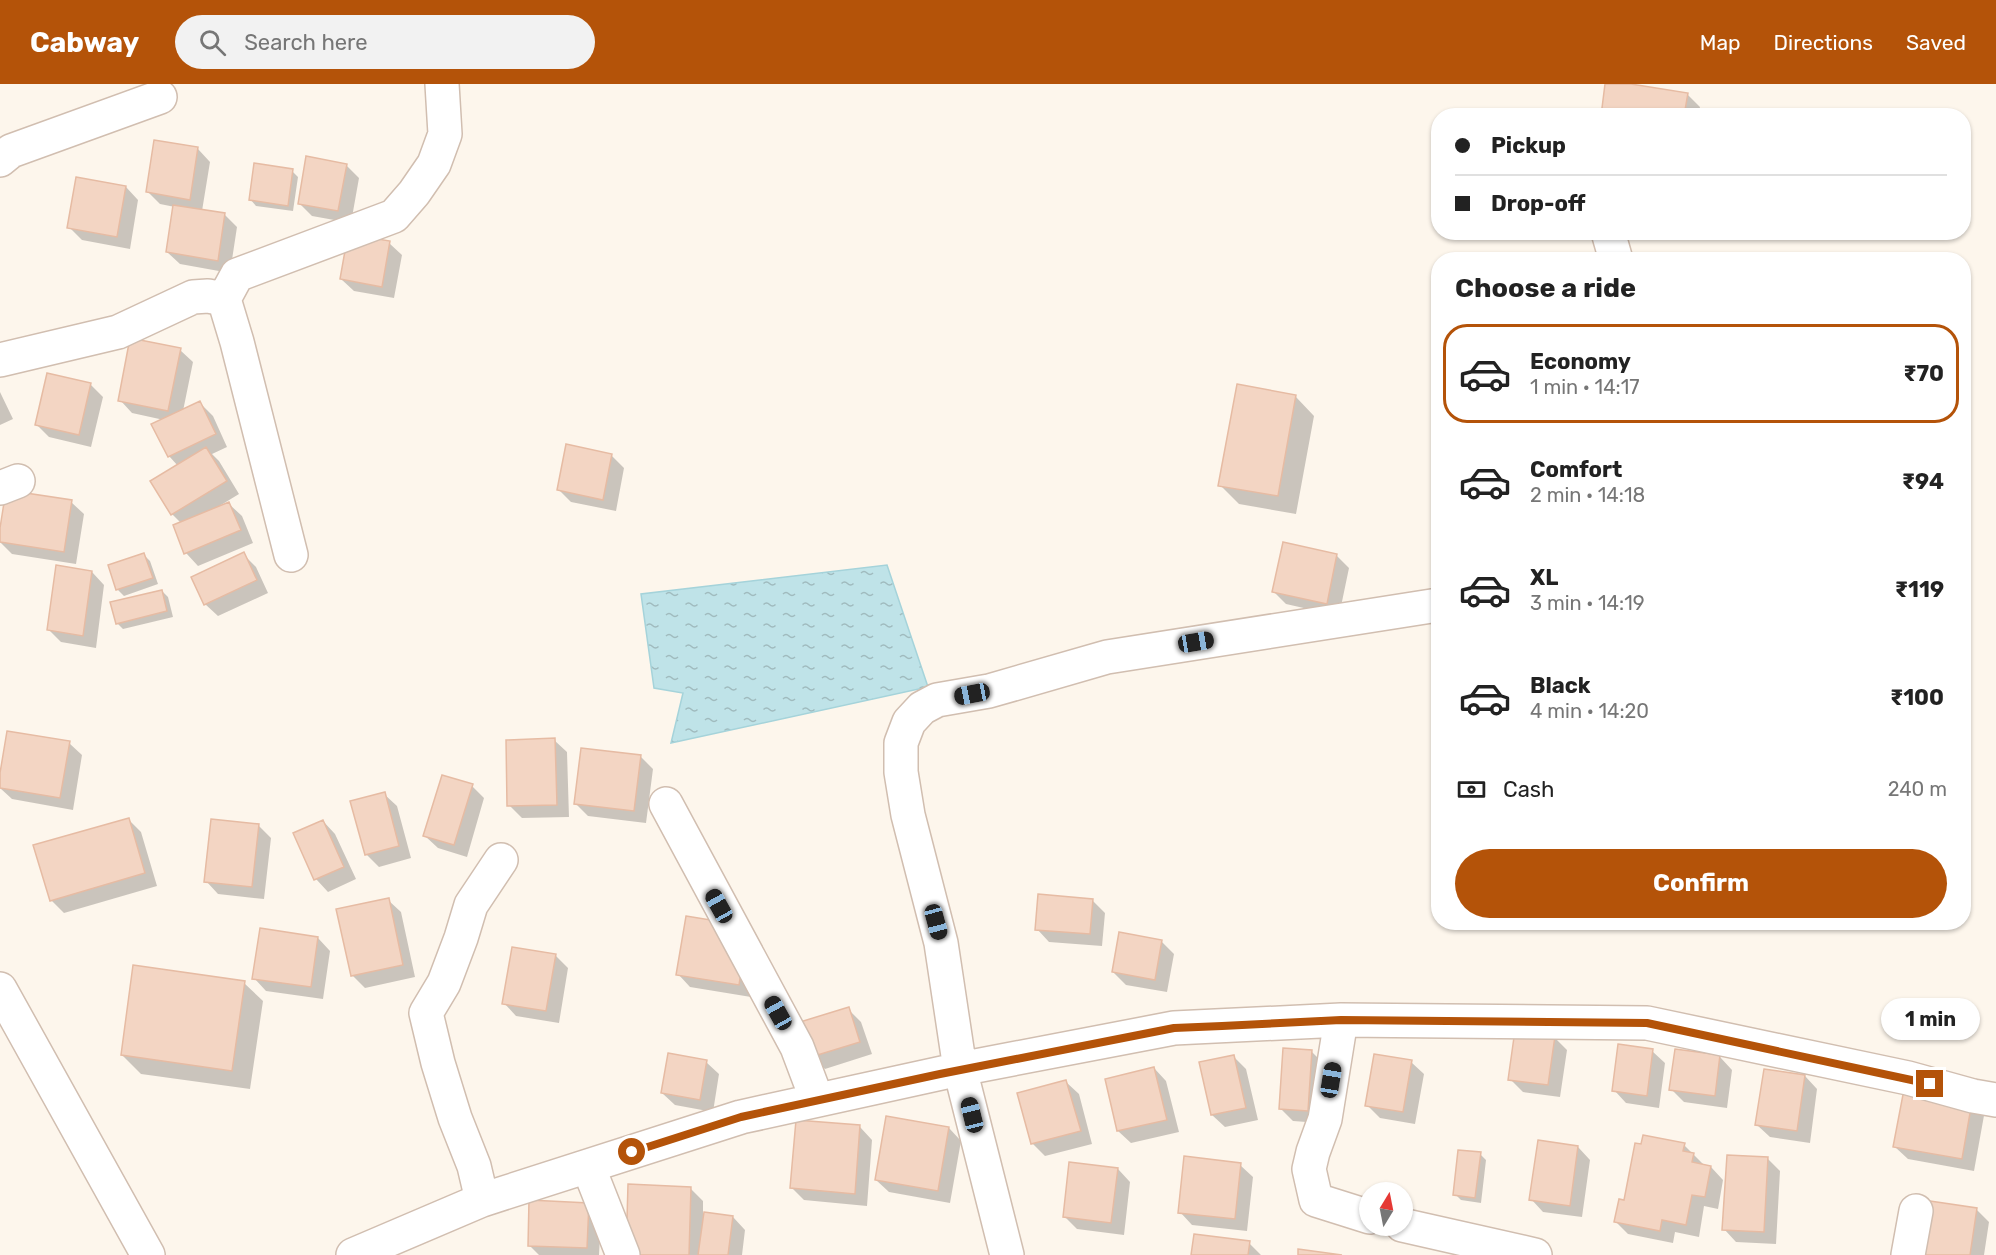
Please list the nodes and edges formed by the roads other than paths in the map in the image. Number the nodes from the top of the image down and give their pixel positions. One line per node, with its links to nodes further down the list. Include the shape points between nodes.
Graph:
1 (442, 84): 4 (street, via 445,134 434,164 394,216 237,275)
2 (160, 97): 3 (street, via 11,151)
3 (0, 160)
4 (224, 299): 5 (street, via 193,297 118,332); 6 (street)
5 (0, 360)
6 (291, 555)
7 (1431, 606): 12 (street, via 1107,657 989,691 937,700 922,708 909,722 901,743 901,772 941,943)
8 (666, 804): 13 (street, via 797,1047)
9 (501, 860): 16 (street, via 471,905 444,983 426,1013)
10 (0, 989): 20 (street)
11 (1341, 1020): 12 (street, via 1174,1028); 14 (street, via 1647,1023); 18 (street, via 1325,1119 1309,1169 1316,1200)
12 (960, 1069): 13 (street); 23 (street)
13 (817, 1100): 15 (street, via 741,1117)
14 (1996, 1100)
15 (588, 1166): 16 (street); 22 (street)
16 (482, 1200): 21 (street)
17 (1916, 1211): 25 (street)
18 (1359, 1214)
19 (1413, 1227): 24 (street)
20 (148, 1255)
21 (353, 1255)
22 (623, 1255)
23 (1006, 1255)
24 (1535, 1255)
25 (1908, 1255)

